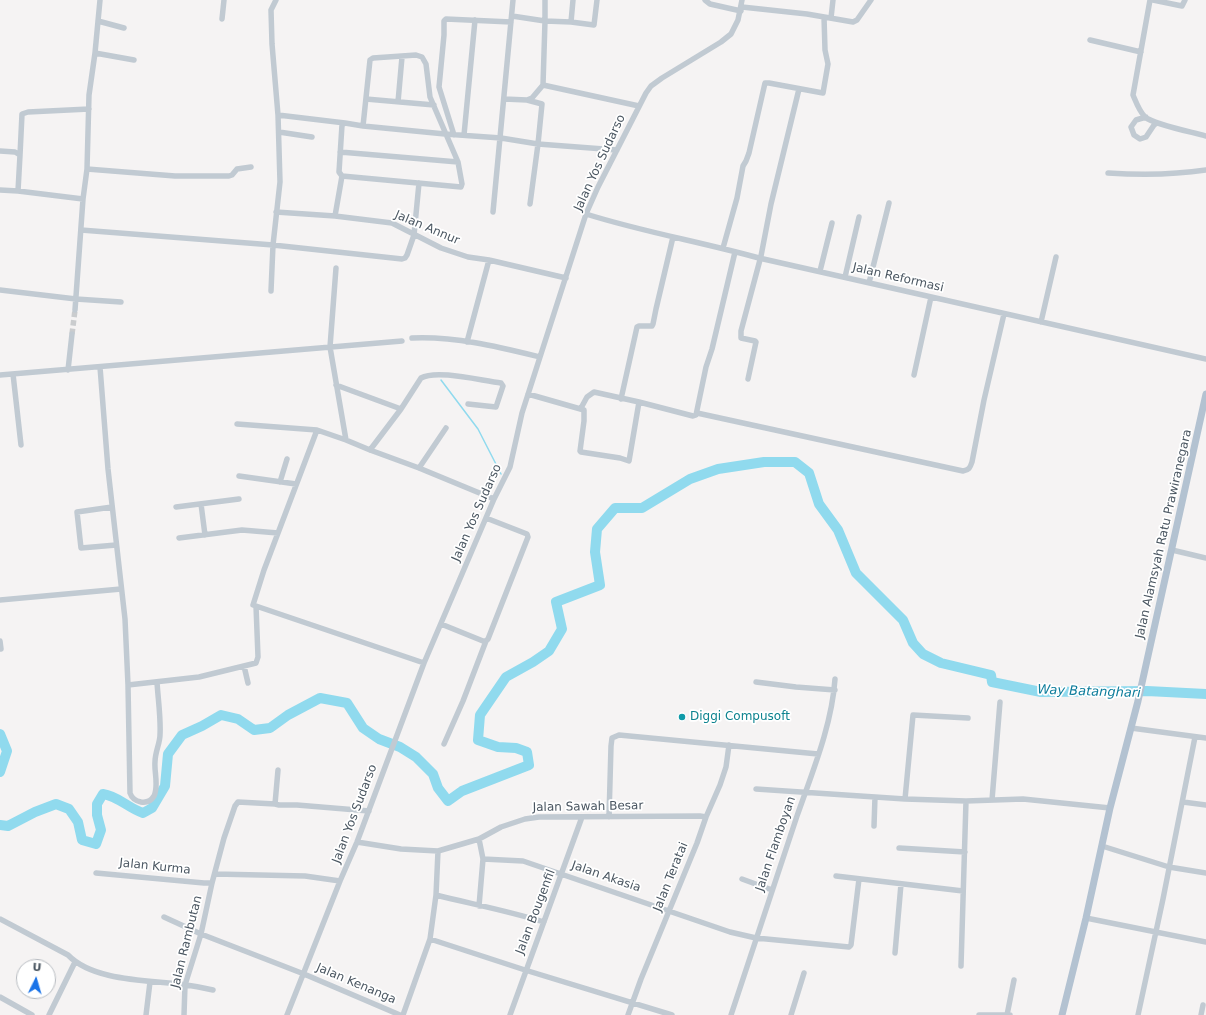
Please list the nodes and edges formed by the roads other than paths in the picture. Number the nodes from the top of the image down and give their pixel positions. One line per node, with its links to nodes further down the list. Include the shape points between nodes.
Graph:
1 (100, 0): 20 (street)
2 (224, 0): 17 (street)
3 (276, 0): 38 (street, via 271,10)
4 (513, 0): 18 (street)
5 (545, 0): 21 (street)
6 (572, 0): 22 (street)
7 (597, 0): 22 (street, via 595,25)
8 (705, 0): 14 (street, via 710,4)
9 (742, 0): 14 (street, Jalan Yos Sudarso)
10 (833, 0): 16 (street)
11 (871, 0): 16 (street, via 855,22)
12 (1151, 0): 13 (street, via 1182,6); 25 (street)
13 (1186, 0)
14 (741, 9): 15 (street); 36 (street, Jalan Yos Sudarso, via 731,34 651,86)
15 (824, 17): 16 (street); 30 (street, via 828,64 823,93)
16 (831, 18)
17 (222, 19)
18 (511, 19): 19 (street); 21 (street); 32 (street)
19 (475, 20): 45 (street, via 444,20 439,87); 46 (street)
20 (98, 21): 23 (street); 26 (street)
21 (546, 21): 22 (street); 29 (street)
22 (571, 22)
23 (124, 28)
24 (1090, 40): 25 (street)
25 (1141, 52): 39 (street, via 1134,95)
26 (96, 54): 28 (street); 37 (street)
27 (402, 57): 31 (street, via 371,59); 34 (street); 35 (street, via 419,55 426,64 430,97)
28 (134, 60)
29 (543, 85): 33 (street); 36 (street)
30 (799, 89): 77 (street, via 765,84 749,153 743,166 737,198); 80 (street)
31 (366, 99): 34 (street); 42 (street)
32 (504, 99): 33 (street); 49 (street)
33 (528, 100): 50 (street, via 542,104)
34 (398, 102): 35 (street)
35 (434, 105): 44 (street)
36 (639, 106): 51 (street, Jalan Yos Sudarso)
37 (89, 109): 54 (street, via 22,114); 57 (street)
38 (278, 115): 40 (street); 43 (street)
39 (1146, 117): 41 (street); 41 (street, via 1136,120 1131,127 1134,135 1140,139 1146,137)
40 (345, 123): 42 (street); 53 (street, via 342,125)
41 (1157, 123): 47 (street)
42 (363, 126): 44 (street)
43 (279, 132): 48 (street); 67 (street, via 280,182)
44 (445, 134): 45 (street); 55 (street)
45 (454, 134): 46 (street)
46 (464, 135): 49 (street)
47 (1206, 136)
48 (312, 137)
49 (501, 138): 50 (street); 68 (street)
50 (538, 144): 51 (street); 66 (street)
51 (617, 150): 69 (street, Jalan Yos Sudarso)
52 (0, 151): 54 (street)
53 (340, 152): 55 (street); 60 (street, via 339,172)
54 (20, 155): 63 (street)
55 (458, 162): 61 (street, via 461,187)
56 (251, 167): 57 (street, via 237,169 229,176 175,176)
57 (87, 168): 64 (street)
58 (1206, 170): 59 (street, via 1145,175)
59 (1108, 173)
60 (342, 176): 61 (street); 70 (street)
61 (419, 184): 74 (street)
62 (0, 190): 63 (street)
63 (18, 190): 64 (street)
64 (83, 199): 73 (street)
65 (889, 203): 86 (street)
66 (530, 204)
67 (276, 212): 70 (street, Jalan Annur); 76 (street)
68 (493, 212)
69 (586, 214): 75 (street, Jalan Reformasi); 85 (street, Jalan Yos Sudarso)
70 (335, 216): 74 (street, Jalan Annur, via 395,224)
71 (859, 217): 84 (street)
72 (832, 223): 83 (street)
73 (81, 230): 76 (street); 90 (street)
74 (414, 235): 76 (street, via 407,255 402,259); 81 (street, Jalan Annur, via 441,248 468,257)
75 (674, 237): 77 (street, Jalan Reformasi); 111 (street, via 653,324 637,328)
76 (273, 245): 88 (street)
77 (722, 248): 78 (street, Jalan Reformasi)
78 (735, 252): 80 (street, Jalan Reformasi); 116 (street)
79 (1056, 256): 94 (street)
80 (759, 258): 83 (street, Jalan Reformasi); 107 (street, via 740,335 741,338 756,341)
81 (489, 260): 85 (street, Jalan Annur); 98 (street)
82 (336, 268): 99 (street)
83 (820, 271): 84 (street, Jalan Reformasi)
84 (845, 277): 86 (street, Jalan Reformasi)
85 (566, 278): 100 (street, Jalan Yos Sudarso)
86 (869, 283): 89 (street, Jalan Reformasi)
87 (0, 290): 90 (street)
88 (271, 291)
89 (931, 297): 93 (street, Jalan Reformasi); 106 (street)
90 (76, 299): 91 (street); 92 (street)
91 (120, 302)
92 (75, 310)
93 (1004, 314): 94 (street, Jalan Reformasi); 116 (street, via 972,462 967,470)
94 (1041, 322): 101 (street, Jalan Reformasi)
95 (72, 334): 103 (street)
96 (412, 338): 98 (street, via 432,337)
97 (402, 341): 99 (street)
98 (467, 342): 100 (street)
99 (330, 346): 102 (street); 108 (street)
100 (540, 357): 109 (street, Jalan Yos Sudarso)
101 (1206, 359)
102 (100, 367): 103 (street); 131 (street)
103 (68, 370): 104 (street)
104 (13, 374): 105 (street); 121 (street)
105 (0, 375)
106 (914, 375)
107 (748, 379)
108 (336, 385): 115 (street); 120 (street)
109 (528, 394): 114 (street); 129 (street, Jalan Yos Sudarso, via 510,467)
110 (1206, 394): 138 (main road, Jalan Alamsyah Ratu Prawiranegara)
111 (621, 399): 112 (street); 114 (street, via 594,392 587,397)
112 (639, 402): 114 (street, via 629,461 580,451 584,412); 116 (street, via 693,416)
113 (468, 404): 115 (street, via 496,407 503,386 501,383 448,375 430,375 421,378)
114 (581, 408)
115 (401, 409): 122 (street)
116 (697, 413)
117 (238, 424): 119 (street)
118 (446, 428): 124 (street)
119 (317, 430): 120 (street); 127 (street)
120 (346, 440): 122 (street)
121 (21, 445)
122 (370, 450): 124 (street)
123 (287, 459): 126 (street)
124 (419, 468): 129 (street)
125 (239, 476): 126 (street)
126 (280, 482): 127 (street)
127 (296, 484): 134 (street)
128 (239, 499): 130 (street)
129 (494, 499): 133 (street, Jalan Yos Sudarso)
130 (201, 504): 132 (street); 135 (street)
131 (112, 507): 137 (street); 137 (street, via 77,512 81,548)
132 (176, 507)
133 (486, 518): 143 (street, Jalan Yos Sudarso); 145 (street, via 527,534 528,537)
134 (278, 533): 135 (street, via 242,530); 142 (street, via 252,603)
135 (204, 535): 136 (street)
136 (179, 538)
137 (116, 545): 140 (street)
138 (1172, 550): 139 (street); 157 (main road, Jalan Alamsyah Ratu Prawiranegara)
139 (1206, 558)
140 (121, 589): 141 (street); 153 (street)
141 (0, 600)
142 (256, 606): 147 (street); 148 (street, via 258,657 256,663)
143 (441, 624): 145 (street); 147 (street, Jalan Yos Sudarso)
144 (0, 641): 146 (street)
145 (486, 641): 160 (street, via 464,701)
146 (1, 649)
147 (424, 663): 174 (street, Jalan Yos Sudarso)
148 (244, 666): 150 (street); 152 (street)
149 (835, 679): 154 (street, Jalan Flamboyan)
150 (157, 682): 153 (street); 153 (street, via 160,736 156,748 156,786 154,795 146,802 133,799 130,793)
151 (756, 682): 154 (street)
152 (248, 683)
153 (128, 685)
154 (835, 690): 162 (street, Jalan Flamboyan, via 834,702)
155 (1000, 702): 168 (street)
156 (968, 718): 167 (street, via 913,715)
157 (1131, 728): 158 (street); 173 (main road, Jalan Alamsyah Ratu Prawiranegara)
158 (1195, 737): 159 (street); 170 (street)
159 (1206, 738)
160 (444, 744)
161 (729, 745): 162 (street); 176 (street, via 619,736 612,738); 177 (street, Jalan Teratai, via 726,767)
162 (818, 754): 165 (street, Jalan Flamboyan)
163 (278, 770): 171 (street)
164 (756, 789): 165 (street)
165 (806, 792): 166 (street); 197 (street, Jalan Flamboyan)
166 (875, 797): 167 (street); 178 (street)
167 (905, 799): 169 (street)
168 (992, 800): 169 (street); 173 (street, via 1023,799)
169 (966, 801): 184 (street)
170 (1183, 802): 172 (street); 186 (street)
171 (275, 804): 174 (street); 189 (street, Jalan Rambutan, via 236,803)
172 (1206, 806)
173 (1110, 808): 181 (main road, Jalan Alamsyah Ratu Prawiranegara)
174 (369, 811): 180 (street, Jalan Yos Sudarso)
175 (582, 817): 176 (street, Jalan Sawah Besar); 179 (street, Jalan Sawah Besar, via 525,819 501,827); 190 (street, Jalan Bougenfil)
176 (609, 817): 177 (street, Jalan Sawah Besar)
177 (706, 817): 201 (street, Jalan Teratai)
178 (874, 826)
179 (479, 839): 183 (street, Jalan Sawah Besar); 185 (street)
180 (357, 842): 183 (street, Jalan Sawah Besar, via 401,849); 194 (street, Jalan Yos Sudarso)
181 (1102, 846): 186 (street); 203 (main road, Jalan Alamsyah Ratu Prawiranegara)
182 (899, 848): 184 (street)
183 (438, 851): 199 (street)
184 (965, 852): 198 (street)
185 (482, 859): 190 (street, Jalan Akasia, via 523,860); 200 (street)
186 (1169, 867): 187 (street); 206 (street)
187 (1206, 872)
188 (96, 873): 195 (street, Jalan Kurma)
189 (215, 874): 194 (street, via 305,876); 195 (street, Jalan Rambutan)
190 (562, 874): 201 (street, Jalan Akasia); 205 (street, Jalan Bougenfil)
191 (836, 876): 193 (street)
192 (742, 879): 197 (street)
193 (858, 879): 196 (street); 208 (street, Jalan Akasia, via 849,947)
194 (340, 881): 216 (street, Jalan Yos Sudarso)
195 (212, 882): 207 (street, Jalan Rambutan)
196 (901, 884): 198 (street); 211 (street)
197 (772, 890): 208 (street, Jalan Flamboyan)
198 (963, 891): 213 (street)
199 (436, 895): 200 (street); 209 (street)
200 (479, 906): 205 (street)
201 (670, 911): 208 (street, Jalan Akasia, via 730,932); 222 (street, Jalan Teratai)
202 (164, 917): 207 (street, Jalan Kenanga)
203 (1086, 918): 206 (street); 239 (main road, Jalan Alamsyah Ratu Prawiranegara)
204 (0, 919): 212 (street, via 68,955)
205 (544, 922): 214 (street, Jalan Bougenfil)
206 (1156, 931): 210 (street); 240 (street)
207 (201, 934): 216 (street, Jalan Kenanga); 219 (street, Jalan Rambutan)
208 (756, 938): 234 (street, Jalan Flamboyan)
209 (430, 940): 214 (street); 230 (street)
210 (1206, 942)
211 (895, 953)
212 (75, 962): 218 (street, via 95,971); 225 (street)
213 (961, 966)
214 (525, 970): 222 (street); 231 (street, Jalan Bougenfil)
215 (804, 973): 235 (street)
216 (304, 974): 228 (street, Jalan Yos Sudarso); 229 (street, Jalan Kenanga)
217 (1014, 980): 237 (street)
218 (150, 982): 219 (street); 226 (street)
219 (185, 985): 220 (street); 227 (street, Jalan Rambutan)
220 (213, 990)
221 (0, 998): 224 (street)
222 (633, 1002): 232 (street, Jalan Teratai); 233 (street)
223 (1203, 1006): 241 (street)
224 (32, 1015)
225 (49, 1015)
226 (146, 1015)
227 (184, 1015)
228 (287, 1015)
229 (400, 1015)
230 (404, 1015)
231 (510, 1015)
232 (628, 1015)
233 (672, 1015)
234 (731, 1015)
235 (791, 1015)
236 (979, 1015): 237 (street)
237 (1007, 1015): 238 (street)
238 (1010, 1015)
239 (1062, 1015)
240 (1138, 1015)
241 (1201, 1015)

